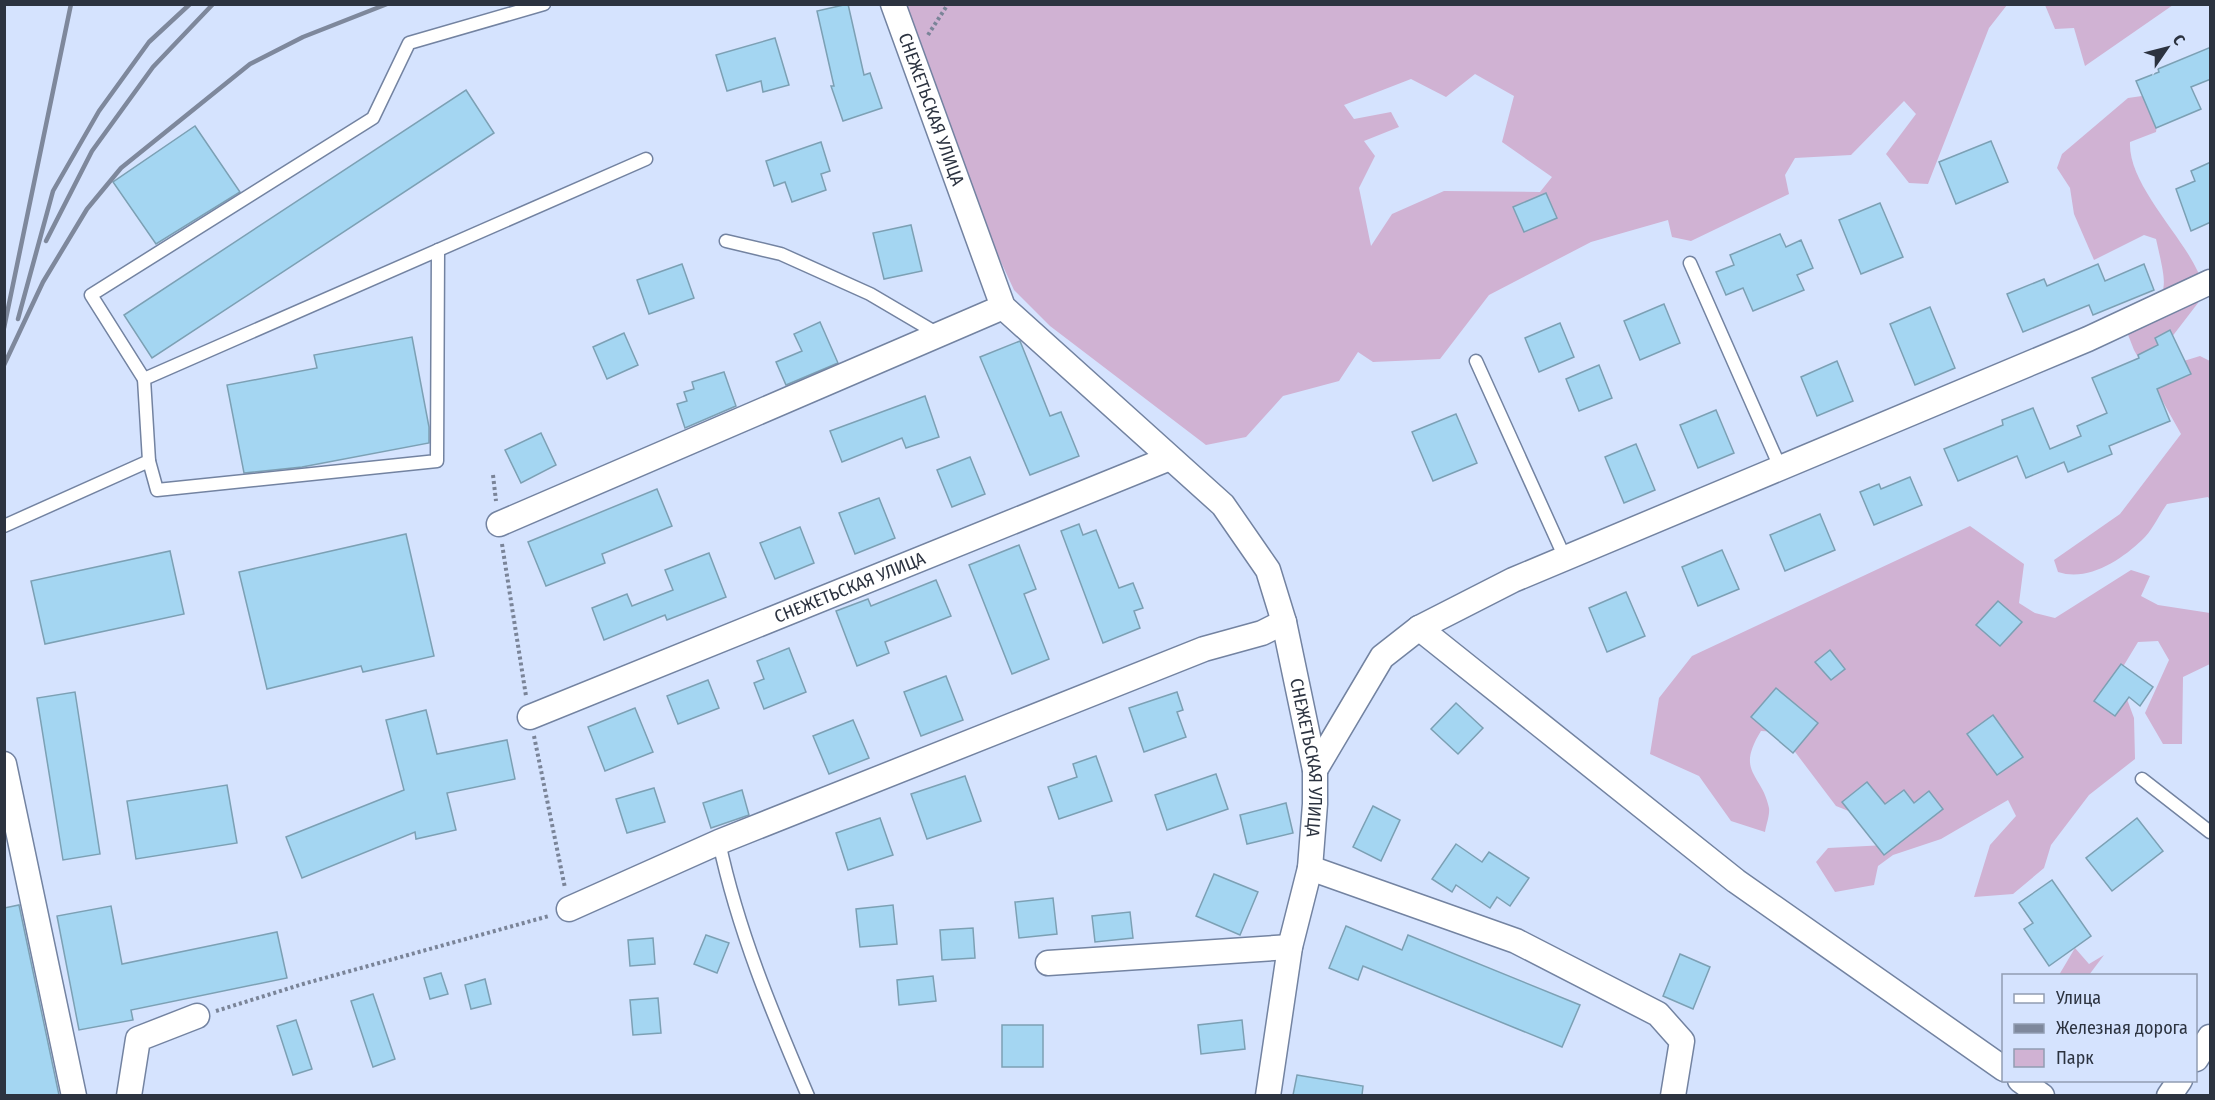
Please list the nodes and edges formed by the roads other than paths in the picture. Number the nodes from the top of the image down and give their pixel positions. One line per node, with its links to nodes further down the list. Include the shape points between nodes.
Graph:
1 (544, 4): 11 (lane, via 409,43 373,117 91,295)
2 (893, 4): 8 (street, СНЕЖЕТЬСКАЯ УЛИЦА)
3 (646, 159): 5 (lane)
4 (726, 241): 9 (lane, via 781,254 870,294)
5 (438, 250): 11 (lane); 13 (lane, via 437,461 157,490)
6 (1690, 263): 14 (lane)
7 (2211, 282): 14 (street, via 2088,339)
8 (1003, 307): 9 (street); 12 (street, СНЕЖЕТЬСКАЯ УЛИЦА)
9 (939, 335): 15 (street)
10 (1476, 361): 17 (lane)
11 (144, 379): 13 (lane)
12 (1170, 458): 18 (street, СНЕЖЕТЬСКАЯ УЛИЦА, via 1223,505 1268,570); 20 (street, СНЕЖЕТЬСКАЯ УЛИЦА)
13 (149, 461): 16 (lane)
14 (1780, 467): 17 (street)
15 (499, 524)
16 (4, 526)
17 (1565, 558): 19 (street)
18 (1284, 622): 22 (street, СНЕЖЕТЬСКАЯ УЛИЦА); 25 (street, via 1262,633 1204,649)
19 (1419, 628): 22 (street, via 1382,657); 33 (street, via 1736,881)
20 (530, 717)
21 (4, 764): 36 (street)
22 (1315, 770): 26 (street, СНЕЖЕТЬСКАЯ УЛИЦА)
23 (2142, 779): 24 (lane)
24 (2211, 832)
25 (719, 842): 27 (street); 38 (lane, via 730,894 757,977)
26 (1310, 868): 28 (street, СНЕЖЕТЬСКАЯ УЛИЦА); 40 (street, via 1516,941 1658,1014 1682,1041)
27 (569, 909)
28 (1290, 947): 29 (street); 39 (street, СНЕЖЕТЬСКАЯ УЛИЦА)
29 (1048, 963)
30 (197, 1016): 37 (street, via 138,1040)
31 (2211, 1037): 32 (street)
32 (2197, 1058)
33 (2002, 1068)
34 (2023, 1082): 41 (street)
35 (2179, 1082): 42 (street)
36 (74, 1095)
37 (129, 1095)
38 (808, 1095)
39 (1268, 1095)
40 (1673, 1095)
41 (2042, 1095)
42 (2169, 1095)

